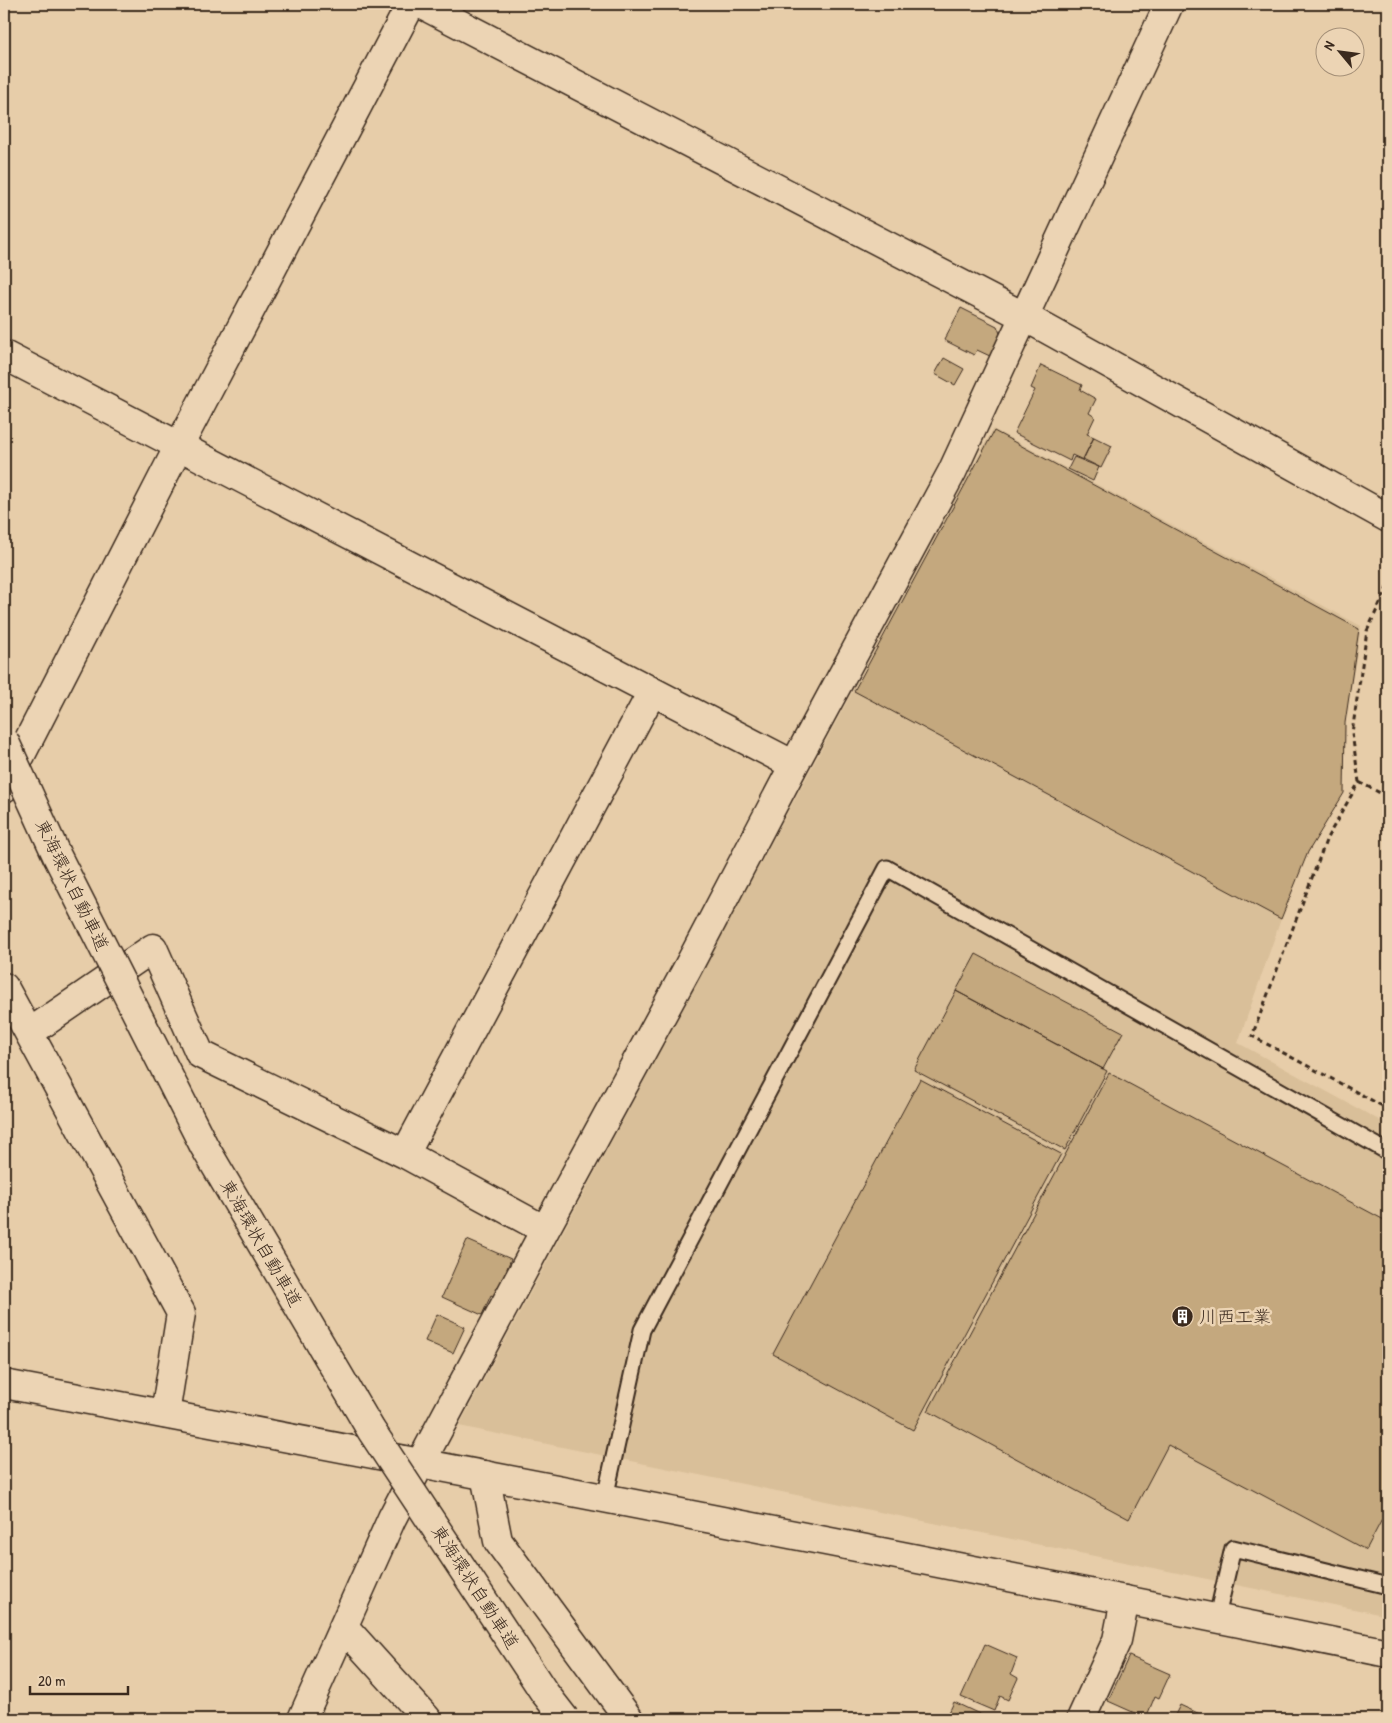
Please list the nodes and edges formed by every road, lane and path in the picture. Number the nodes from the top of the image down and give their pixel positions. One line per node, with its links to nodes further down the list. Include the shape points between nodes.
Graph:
1 (411, 4): 6 (main road)
2 (421, 4): 4 (main road)
3 (1169, 4): 4 (main road)
4 (1025, 317): 7 (main road); 11 (main road, via 952,472)
5 (4, 355): 6 (main road)
6 (178, 446): 9 (main road); 13 (main road)
7 (1388, 518)
8 (1388, 586): 12 (path, via 1367,631 1352,733)
9 (652, 692): 11 (main road); 19 (main road)
10 (4, 740): 33 (main road, 東海環状自動車道, bridge, via 57,856 204,1146 371,1430)
11 (794, 765): 20 (main road)
12 (1359, 782): 14 (path); 17 (path, via 1327,838 1252,1036)
13 (4, 788)
14 (1388, 797)
15 (4, 987): 16 (main road)
16 (29, 1033): 19 (main road, via 153,948 200,1054); 22 (main road, via 181,1313)
17 (1388, 1109)
18 (1388, 1152): 25 (lane, via 887,868 642,1330)
19 (405, 1154): 20 (main road)
20 (545, 1230): 23 (main road)
21 (4, 1384): 22 (main road)
22 (165, 1414): 23 (main road)
23 (421, 1462): 24 (main road); 29 (main road, via 392,1518)
24 (484, 1475): 25 (main road); 34 (main road, via 498,1540)
25 (605, 1498): 27 (main road)
26 (1388, 1586): 28 (lane, via 1233,1548)
27 (1126, 1600): 30 (main road); 35 (main road, via 1117,1640)
28 (1219, 1608)
29 (344, 1627): 31 (main road); 32 (main road)
30 (1388, 1653)
31 (302, 1719)
32 (427, 1719)
33 (565, 1719)
34 (629, 1719)
35 (1080, 1719)

